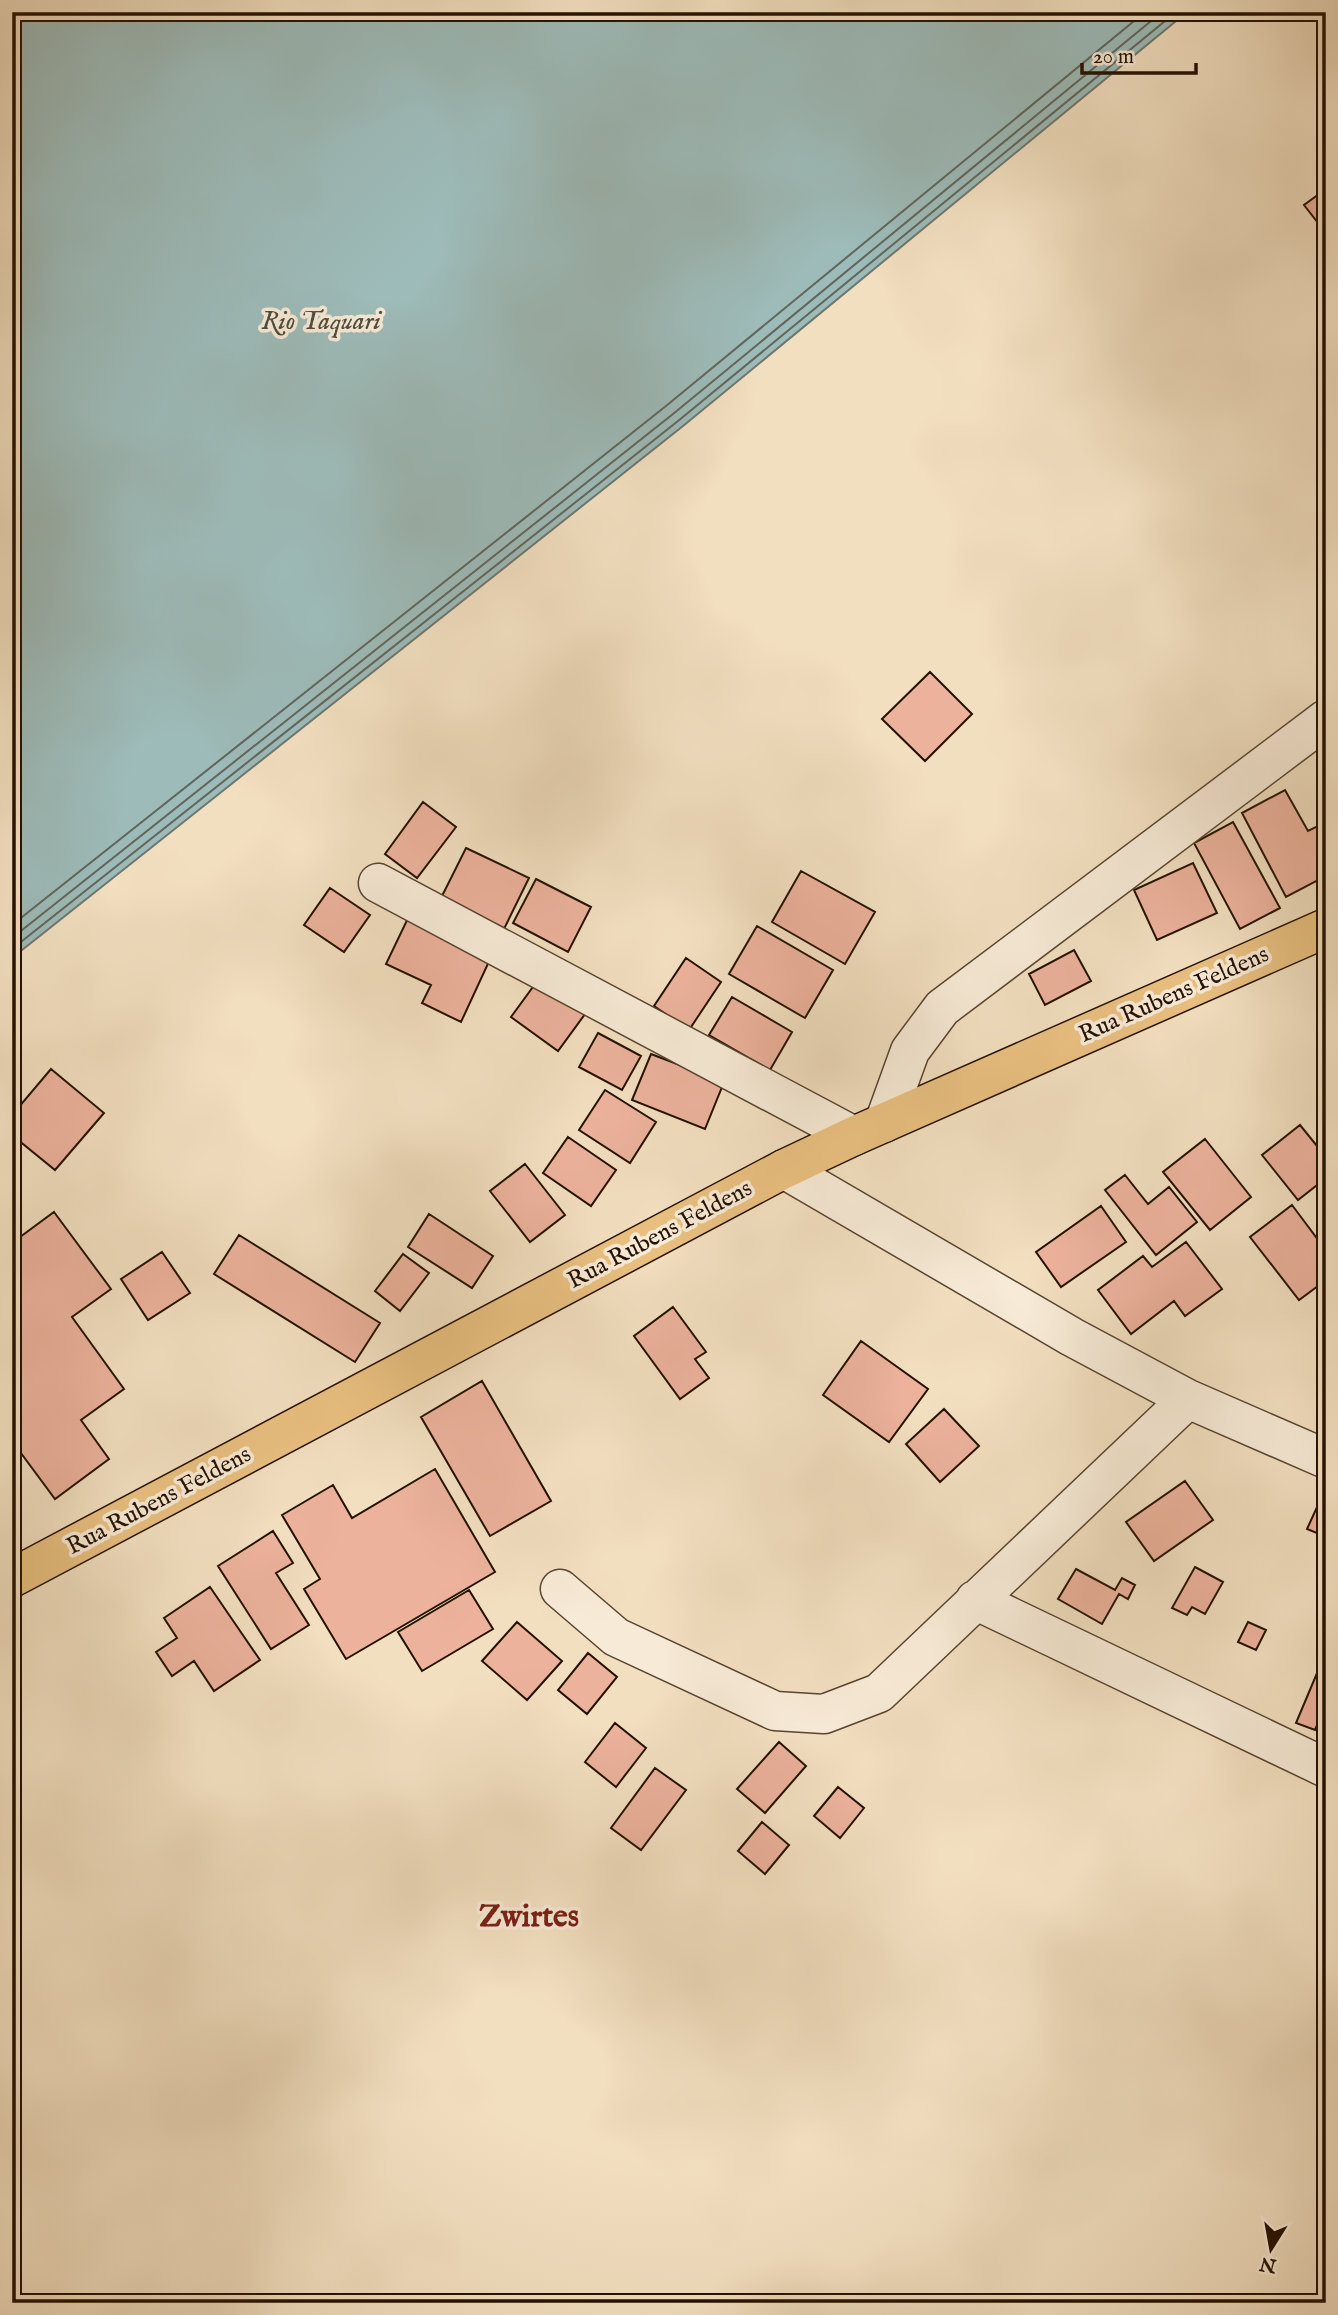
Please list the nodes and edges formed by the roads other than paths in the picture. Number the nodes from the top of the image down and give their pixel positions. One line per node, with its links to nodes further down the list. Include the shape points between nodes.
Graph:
1 (1326, 719): 4 (street, via 942,1008 910,1051)
2 (378, 883): 4 (street)
3 (1326, 928): 4 (main road, Rua Rubens Feldens)
4 (869, 1129): 5 (main road, Rua Rubens Feldens)
5 (784, 1169): 6 (street, via 1072,1337); 8 (main road, Rua Rubens Feldens)
6 (1188, 1399): 7 (street); 10 (street)
7 (1326, 1459)
8 (12, 1578)
9 (560, 1589): 10 (street, via 617,1637 775,1711 824,1714 879,1693)
10 (975, 1600): 11 (street)
11 (1326, 1768)

